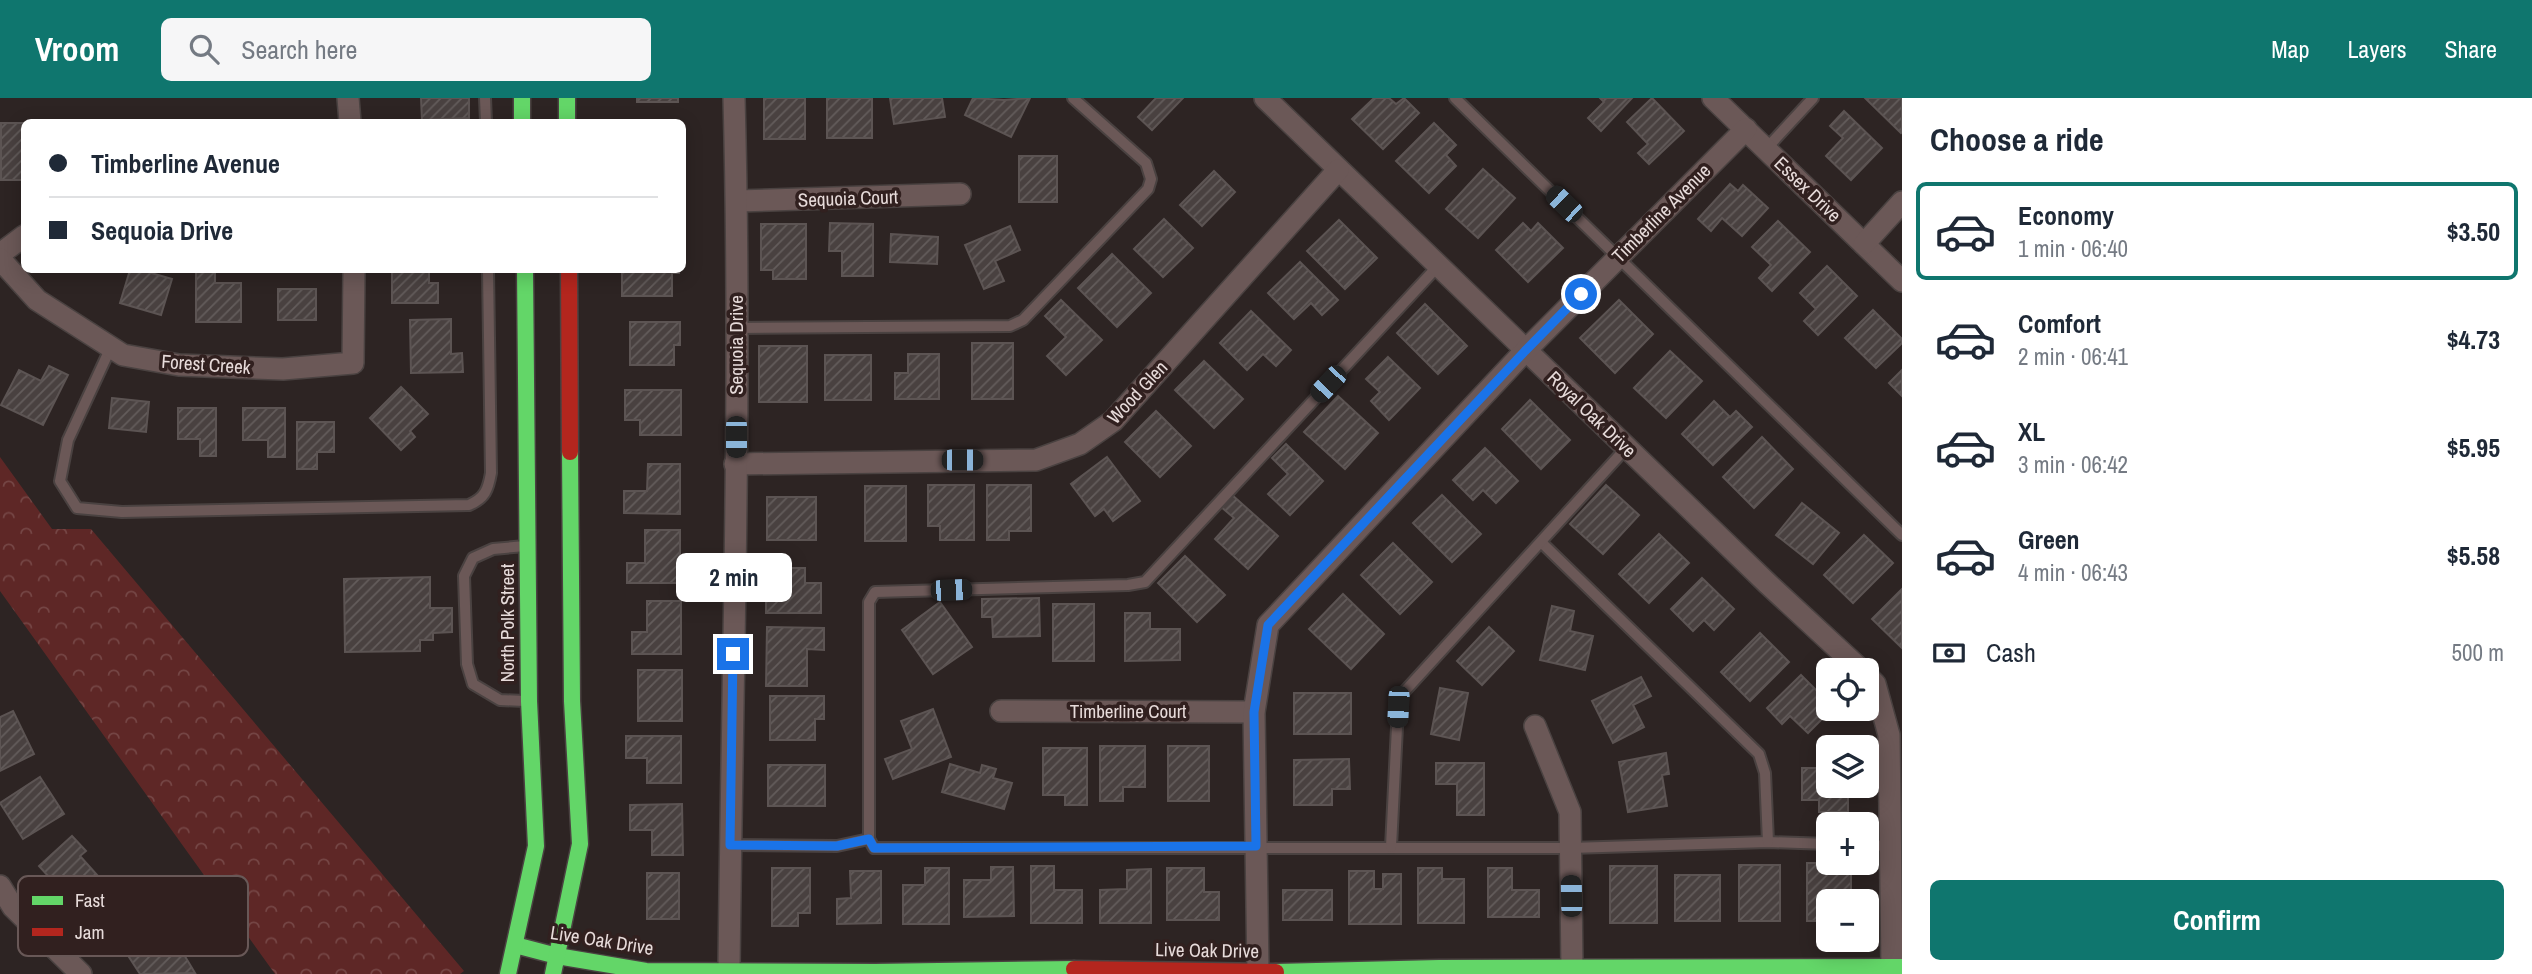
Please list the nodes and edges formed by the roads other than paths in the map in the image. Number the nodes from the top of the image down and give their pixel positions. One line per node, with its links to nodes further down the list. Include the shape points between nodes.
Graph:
1 (348, 98): 11 (street)
2 (485, 98): 12 (lane)
3 (522, 98): 13 (main road)
4 (566, 98): 14 (main road)
5 (734, 98): 19 (street, Sequoia Drive)
6 (1073, 98): 31 (lane, via 1146,163 1151,179 1148,189 1023,320 1010,326)
7 (1265, 98): 17 (street, Royal Oak Drive)
8 (1455, 98): 24 (lane)
9 (1713, 98): 15 (street, Essex Drive)
10 (1813, 98): 16 (lane)
11 (349, 119)
12 (486, 119)
13 (522, 119)
14 (567, 119)
15 (1746, 129): 16 (street, Essex Drive); 24 (street, Timberline Avenue)
16 (1766, 149): 22 (street, Essex Drive)
17 (1338, 170): 25 (street, Royal Oak Drive); 35 (street, Wood Glen, via 1113,421 1080,444 1037,460)
18 (960, 194): 19 (street, Sequoia Court)
19 (737, 201): 31 (street, Sequoia Drive)
20 (1902, 202): 22 (street)
21 (21, 239): 23 (street)
22 (1864, 244): 30 (street, Essex Drive)
23 (0, 257): 32 (street, Forest Creek, via 37,300)
24 (1618, 257): 33 (street, Timberline Avenue); 36 (lane)
25 (1438, 266): 33 (street, Royal Oak Drive); 46 (lane, via 1145,582 875,592 869,602)
26 (354, 273): 32 (street, Forest Creek, via 353,363 283,369 179,365 123,355)
27 (488, 273): 32 (lane, via 491,473 481,500 469,505 122,512 77,508 60,481 68,440)
28 (525, 273): 38 (main road, North Polk Street)
29 (569, 273): 42 (main road)
30 (1902, 281)
31 (736, 328): 35 (street, Sequoia Drive)
32 (111, 347)
33 (1525, 351): 34 (street, Royal Oak Drive); 44 (street, Timberline Avenue, via 1268,625)
34 (1627, 447): 37 (lane); 39 (street, Royal Oak Drive)
35 (735, 464): 49 (street, Sequoia Drive)
36 (1902, 535)
37 (1542, 543): 47 (lane, via 1759,754 1765,773); 53 (lane, via 1404,692 1398,707)
38 (528, 546): 41 (main road, North Polk Street); 41 (lane, via 493,549 473,558 464,576 467,664 473,684 500,699)
39 (1848, 658)
40 (1879, 699): 52 (street, via 1889,735)
41 (529, 701): 42 (main road); 57 (main road, North Polk Street, via 536,846)
42 (561, 701): 59 (main road, via 580,844)
43 (1001, 711): 44 (street, Timberline Court)
44 (1254, 712): 50 (street, Timberline Avenue)
45 (1535, 726): 54 (street, via 1570,812)
46 (869, 839): 49 (lane, via 837,846); 50 (lane, via 874,848)
47 (1768, 842): 48 (lane); 54 (lane)
48 (1816, 844)
49 (730, 845): 62 (street, Sequoia Drive)
50 (1256, 846): 53 (lane); 63 (street, Timberline Avenue)
51 (1879, 846): 52 (lane)
52 (1891, 846): 60 (street)
53 (1391, 847): 54 (lane)
54 (1570, 848): 61 (street)
55 (0, 886): 56 (street)
56 (18, 912)
57 (515, 945): 59 (main road, Live Oak Drive); 65 (main road, North Polk Street)
58 (63, 956): 64 (street)
59 (557, 956): 62 (main road, Live Oak Drive, via 646,971); 66 (main road)
60 (1897, 967): 61 (main road, Live Oak Drive)
61 (1572, 968): 63 (main road, Live Oak Drive)
62 (729, 971): 63 (main road, Live Oak Drive)
63 (1258, 972)
64 (81, 974)
65 (508, 974)
66 (553, 974)

